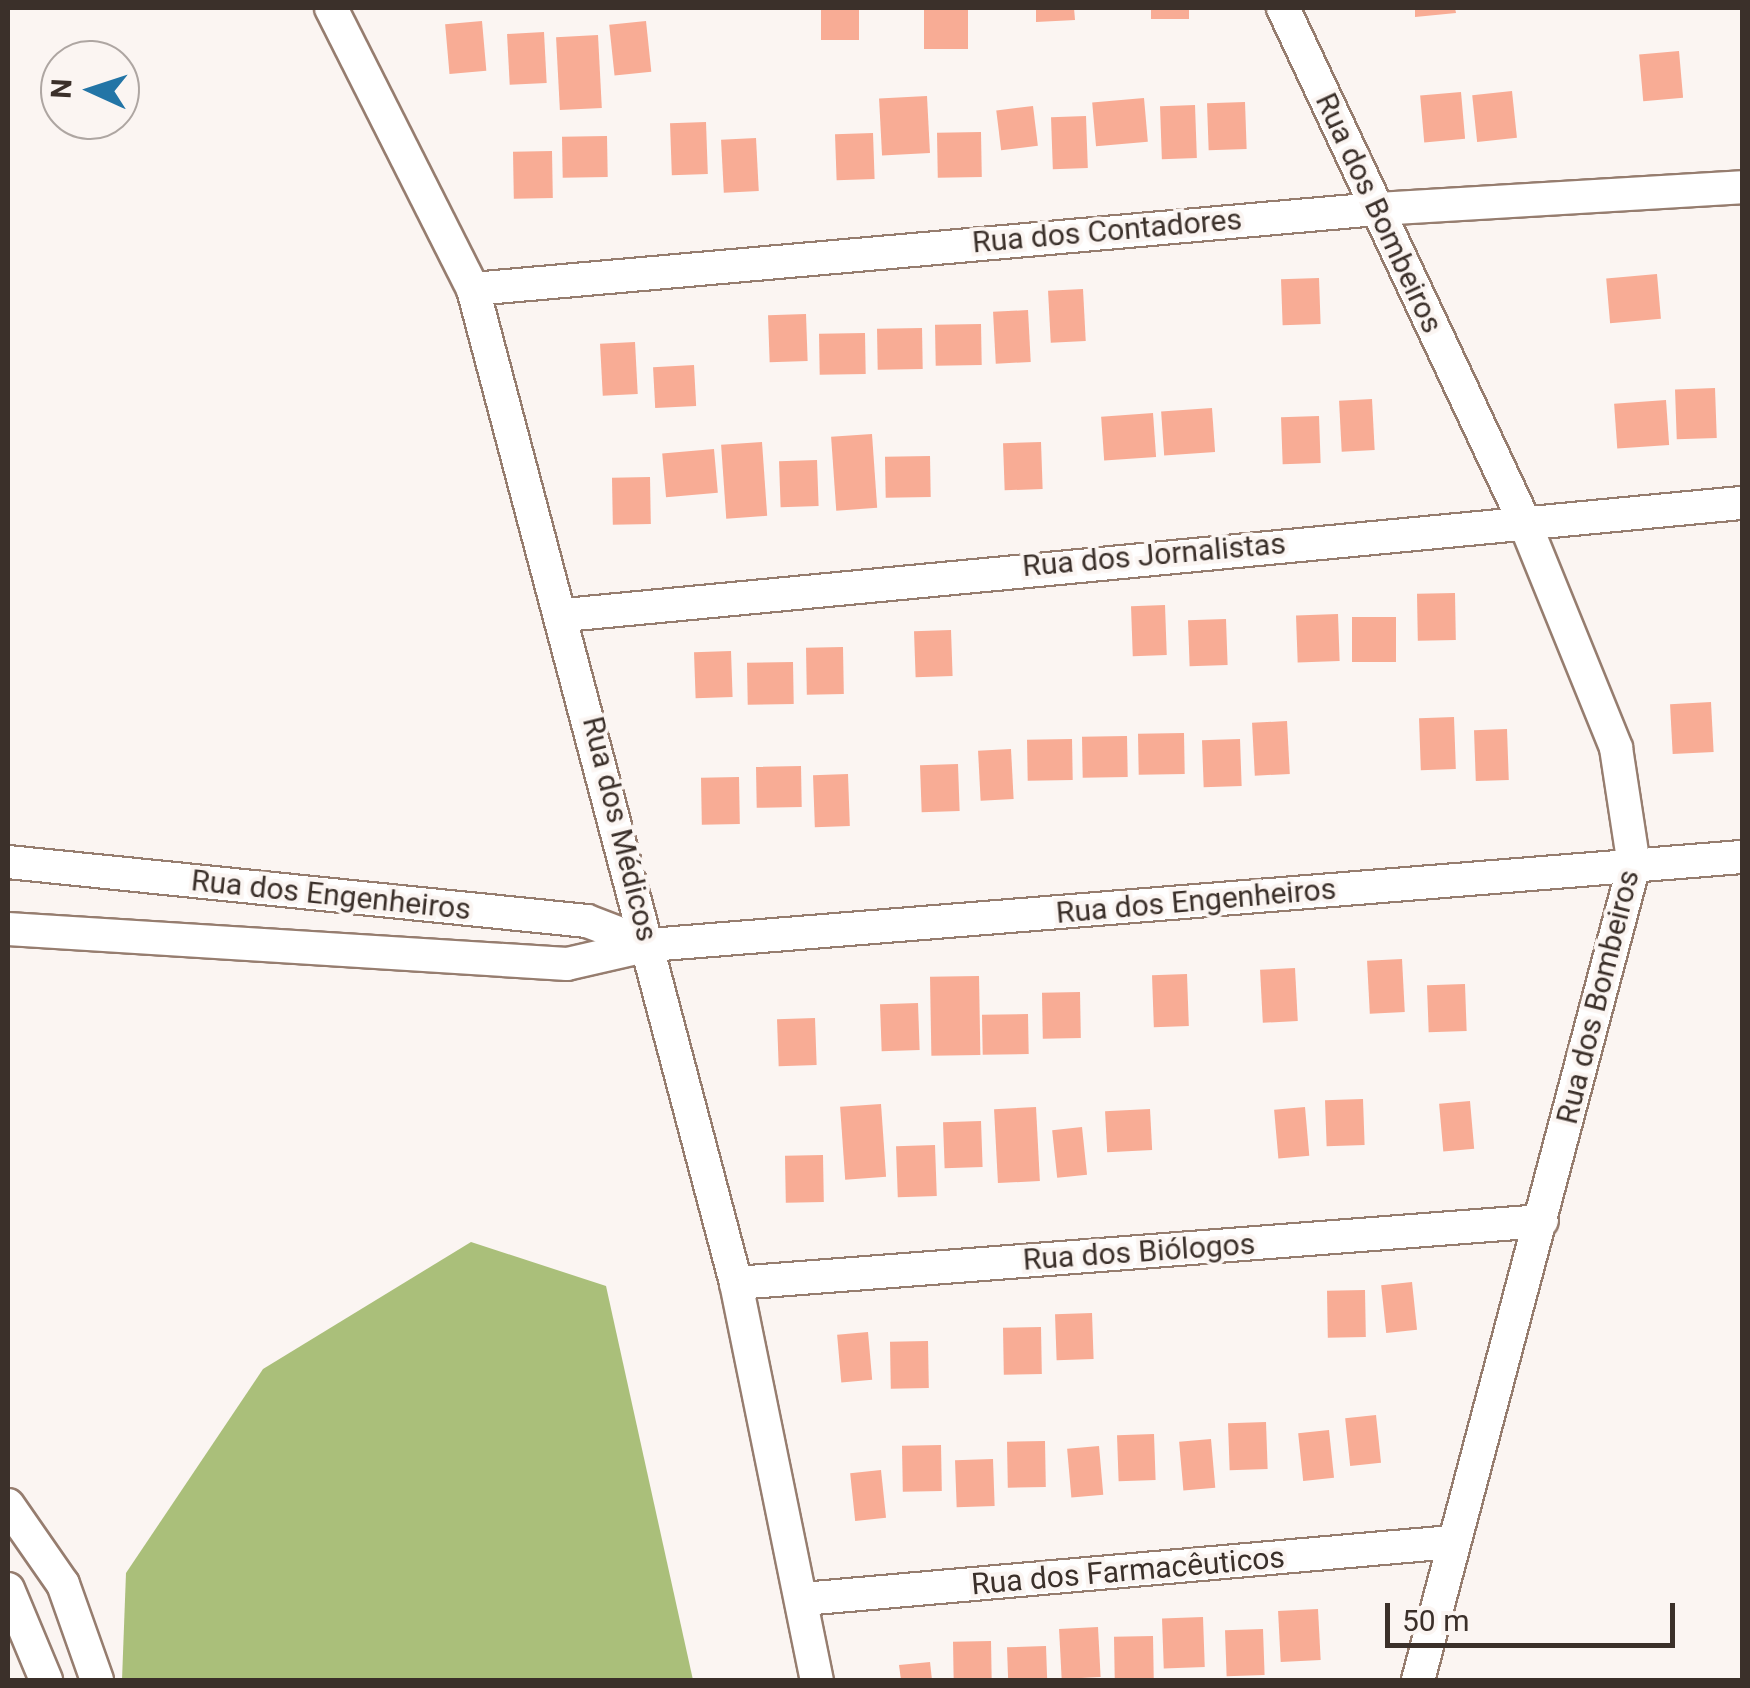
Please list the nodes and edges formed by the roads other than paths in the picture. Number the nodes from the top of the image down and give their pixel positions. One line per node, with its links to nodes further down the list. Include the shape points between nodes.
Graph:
1 (332, 8): 5 (street, Rua dos Médicos)
2 (1283, 8): 4 (street, Rua dos Bombeiros)
3 (1742, 186): 4 (street, Rua dos Contadores)
4 (1377, 209): 5 (street, Rua dos Contadores); 7 (street, Rua dos Bombeiros)
5 (473, 289): 8 (street, Rua dos Médicos)
6 (1742, 503): 7 (street, Rua dos Jornalistas)
7 (1524, 521): 8 (street, Rua dos Jornalistas); 11 (street, Rua dos Bombeiros, via 1616,748)
8 (565, 615): 13 (street, Rua dos Médicos)
9 (1742, 857): 11 (street, Rua dos Engenheiros)
10 (8, 862): 13 (street, Rua dos Engenheiros, via 587,921)
11 (1634, 865): 13 (street, Rua dos Engenheiros); 14 (street, Rua dos Bombeiros)
12 (8, 929): 13 (street, Rua dos Engenheiros, via 567,964)
13 (650, 945): 15 (street, Rua dos Médicos)
14 (1542, 1221): 15 (street, Rua dos Biólogos); 17 (street, Rua dos Bombeiros)
15 (736, 1283): 19 (street, Rua dos Médicos)
16 (8, 1505): 18 (street)
17 (1452, 1542): 19 (street, Rua dos Farmacêuticos); 25 (street, Rua dos Bombeiros)
18 (48, 1557): 20 (street); 21 (street)
19 (804, 1599): 24 (street, Rua dos Médicos)
20 (12, 1601): 21 (street); 22 (street)
21 (71, 1606): 23 (street)
22 (46, 1680)
23 (97, 1680)
24 (817, 1680)
25 (1418, 1680)

